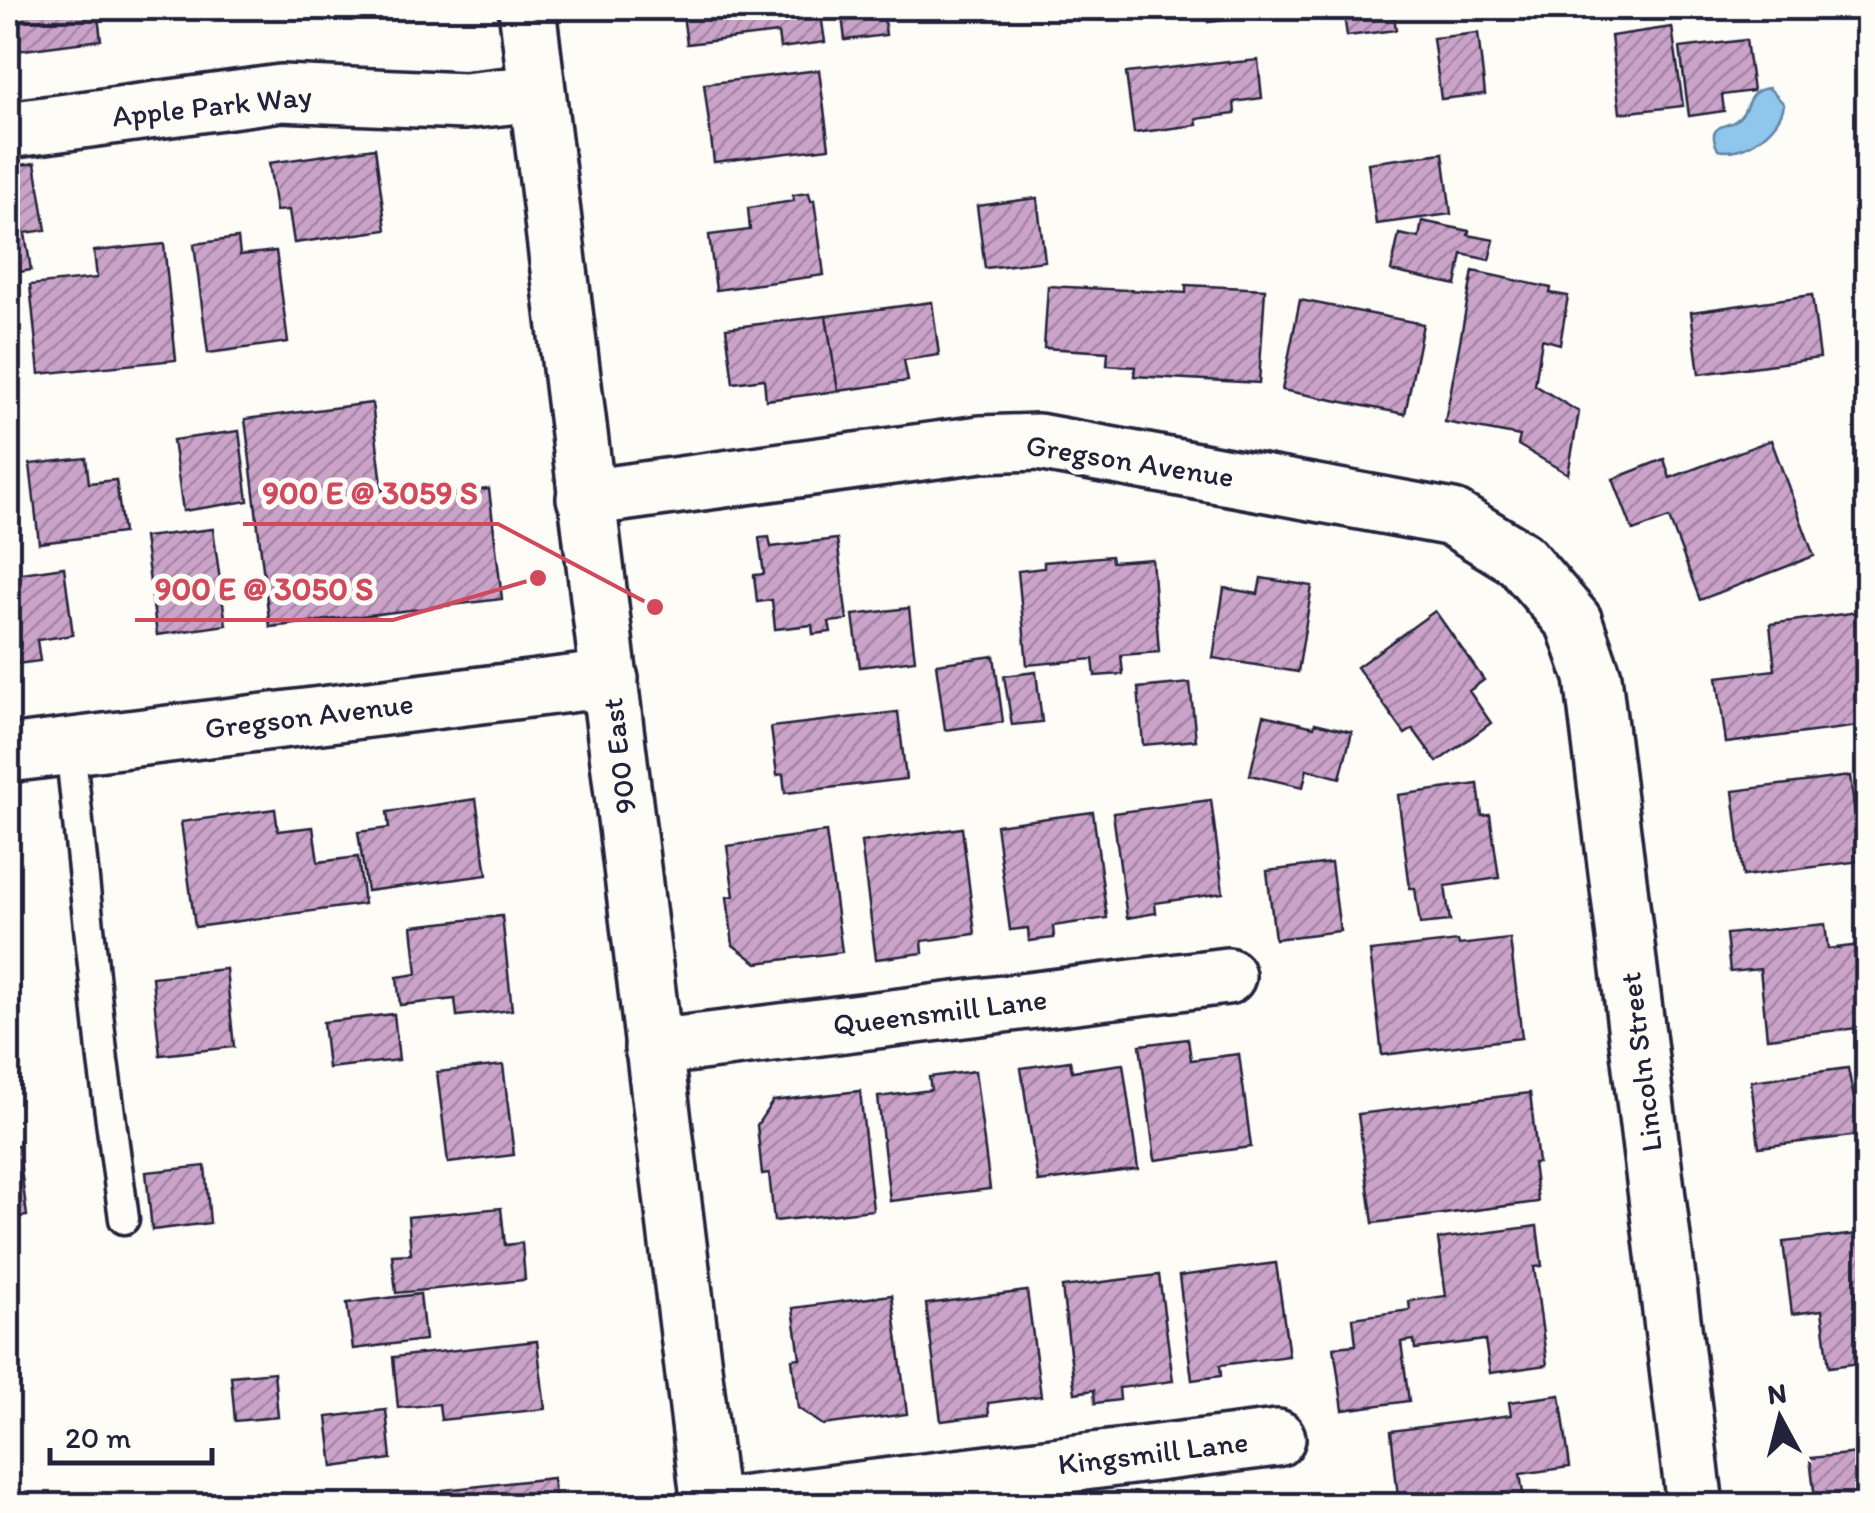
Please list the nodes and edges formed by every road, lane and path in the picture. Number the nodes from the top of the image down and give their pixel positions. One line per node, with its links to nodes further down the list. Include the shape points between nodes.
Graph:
1 (526, 8): 2 (street, 900 East)
2 (537, 93): 3 (street, Apple Park Way, via 464,101 281,93); 4 (street, 900 East)
3 (8, 130)
4 (585, 498): 5 (street, Gregson Avenue, via 981,444 1038,442 1453,518 1520,559); 6 (street, 900 East)
5 (1574, 622): 15 (street, Lincoln Street, via 1593,678 1601,734)
6 (610, 678): 7 (street, Gregson Avenue); 10 (street, 900 East)
7 (70, 746): 8 (street, Gregson Avenue); 11 (lane)
8 (8, 754)
9 (1227, 976): 10 (street, Queensmill Lane)
10 (653, 1048): 13 (street, 900 East)
11 (124, 1220)
12 (1276, 1438): 14 (street, Kingsmill Lane)
13 (710, 1506)
14 (731, 1506)
15 (1696, 1506)

